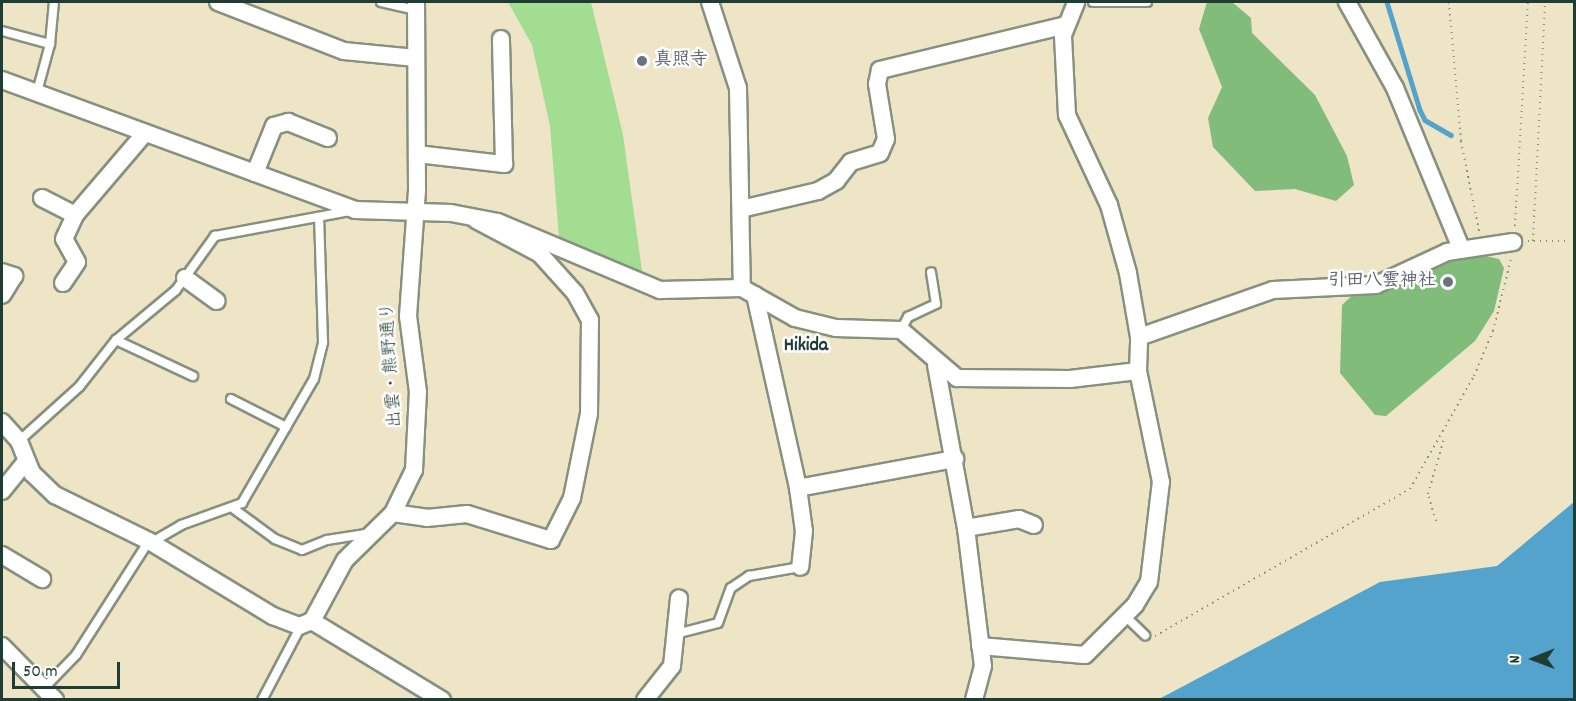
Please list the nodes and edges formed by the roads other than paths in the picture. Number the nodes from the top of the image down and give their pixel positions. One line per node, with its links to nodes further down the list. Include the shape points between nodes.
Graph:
1 (54, 2): 13 (lane)
2 (218, 2): 14 (street, via 344,51)
3 (381, 2): 9 (lane)
4 (710, 2): 22 (street, via 738,88)
5 (1076, 2): 10 (street)
6 (1093, 2): 7 (lane)
7 (1147, 2)
8 (1347, 2): 29 (street, via 1395,88)
9 (416, 6): 14 (street, 出雲・熊野通り)
10 (1066, 25): 22 (street, via 880,70 877,84 886,139 880,153 851,162 836,181 818,190); 38 (street, via 1067,115 1109,205)
11 (2, 31): 13 (lane)
12 (501, 39): 19 (street, via 504,164)
13 (50, 44): 16 (lane)
14 (416, 58): 19 (street, 出雲・熊野通り)
15 (2, 81): 16 (street)
16 (37, 92): 17 (street)
17 (145, 133): 20 (street); 25 (street)
18 (328, 138): 20 (street, via 288,122 274,126)
19 (417, 154): 24 (street, 出雲・熊野通り)
20 (255, 173): 23 (street)
21 (42, 198): 25 (street)
22 (741, 208): 34 (street)
23 (355, 210): 24 (street); 26 (lane)
24 (416, 212): 27 (street); 52 (street, 出雲・熊野通り, via 410,237 408,316 418,392 416,454)
25 (75, 215): 33 (street, via 64,239 77,262)
26 (319, 217): 32 (lane, via 215,236); 45 (lane, via 323,342 314,378)
27 (474, 217): 34 (street, via 498,222 660,290); 52 (street, via 480,227 540,254 575,293 590,320 589,414 572,498 551,540 468,514 427,518)
28 (1513, 242): 29 (street)
29 (1461, 248): 38 (street, via 1382,284 1287,287)
30 (2, 272): 35 (street, via 14,276)
31 (931, 272): 37 (lane, via 936,304 908,317)
32 (185, 278): 36 (street); 39 (lane)
33 (63, 283)
34 (749, 292): 37 (street, via 795,318 836,328); 49 (street)
35 (2, 295)
36 (217, 301)
37 (901, 330): 40 (street)
38 (1139, 337): 41 (street)
39 (116, 340): 42 (lane); 46 (lane, via 79,387)
40 (936, 364): 41 (street, via 957,378 1012,381); 47 (street)
41 (1138, 371): 61 (street, via 1161,482 1149,582)
42 (193, 376)
43 (231, 399): 45 (lane)
44 (2, 423): 46 (street)
45 (286, 427): 51 (lane)
46 (19, 441): 48 (street)
47 (955, 459): 49 (street); 54 (street)
48 (25, 463): 50 (street); 56 (street, via 55,495)
49 (798, 488): 58 (street, via 804,531)
50 (2, 491)
51 (234, 509): 55 (lane, via 275,538 303,550 327,540); 56 (lane, via 194,519)
52 (393, 513): 55 (street)
53 (1034, 525): 54 (street, via 1019,519)
54 (966, 528): 66 (street)
55 (366, 534): 62 (street)
56 (150, 542): 62 (street, via 273,616); 67 (lane)
57 (2, 555): 59 (street)
58 (800, 567): 63 (lane, via 749,576 731,588 718,623)
59 (42, 579)
60 (679, 598): 63 (street)
61 (1125, 616): 64 (lane); 66 (street, via 1085,655)
62 (307, 623): 68 (lane); 69 (street)
63 (676, 634): 70 (street, via 672,666)
64 (1145, 635)
65 (2, 646): 67 (street)
66 (980, 646): 71 (street, via 981,683)
67 (50, 694)
68 (261, 699)
69 (442, 699)
70 (645, 699)
71 (974, 699)

